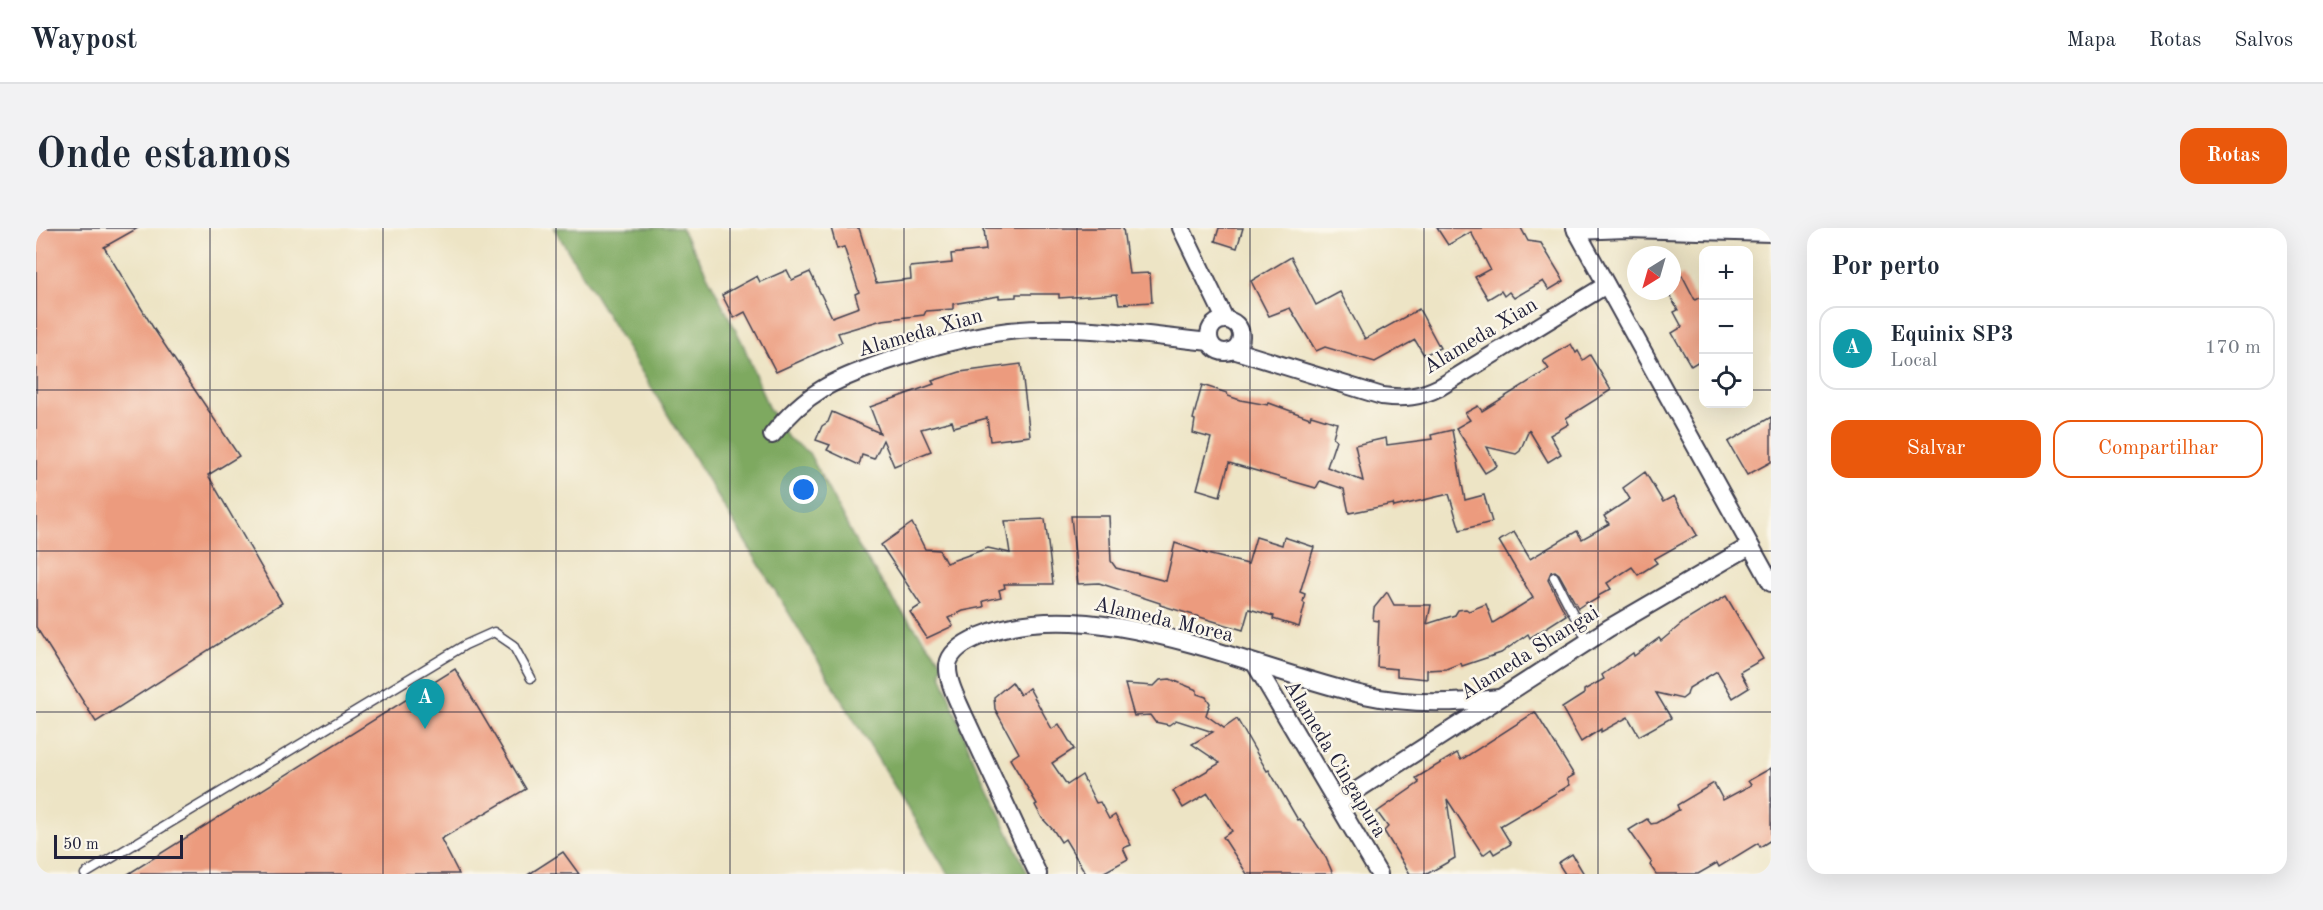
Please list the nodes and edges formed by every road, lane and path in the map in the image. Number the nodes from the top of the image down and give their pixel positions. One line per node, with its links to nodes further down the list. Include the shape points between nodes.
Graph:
1 (1181, 228): 5 (street)
2 (1576, 229): 3 (street); 4 (street)
3 (1771, 233)
4 (1606, 285): 7 (street, Alameda Xian, via 1440,387 1401,399); 9 (street)
5 (1225, 319): 6 (street, via 1211,326); 7 (street, via 1235,323 1240,332 1240,342)
6 (1209, 342): 7 (street, via 1217,350); 8 (street, Alameda Xian, via 1087,330 1029,330 977,336 898,357 828,385 800,403)
7 (1233, 350)
8 (772, 435)
9 (1750, 546): 11 (street); 12 (street, Alameda Shangai)
10 (1554, 577): 12 (lane)
11 (1771, 583)
12 (1588, 642): 15 (street, Alameda Shangai)
13 (1255, 664): 15 (street, Alameda Morea, via 1399,702 1436,704); 16 (street, Alameda Cingapura); 18 (street, Alameda Morea, via 1136,631 1081,622 1010,626 975,638 957,650 948,666 954,692)
14 (531, 678): 17 (lane, via 513,645 494,632 465,645)
15 (1499, 698): 16 (street, Alameda Shangai)
16 (1336, 803): 19 (street, Alameda Cingapura)
17 (85, 874)
18 (1038, 874)
19 (1379, 874)

